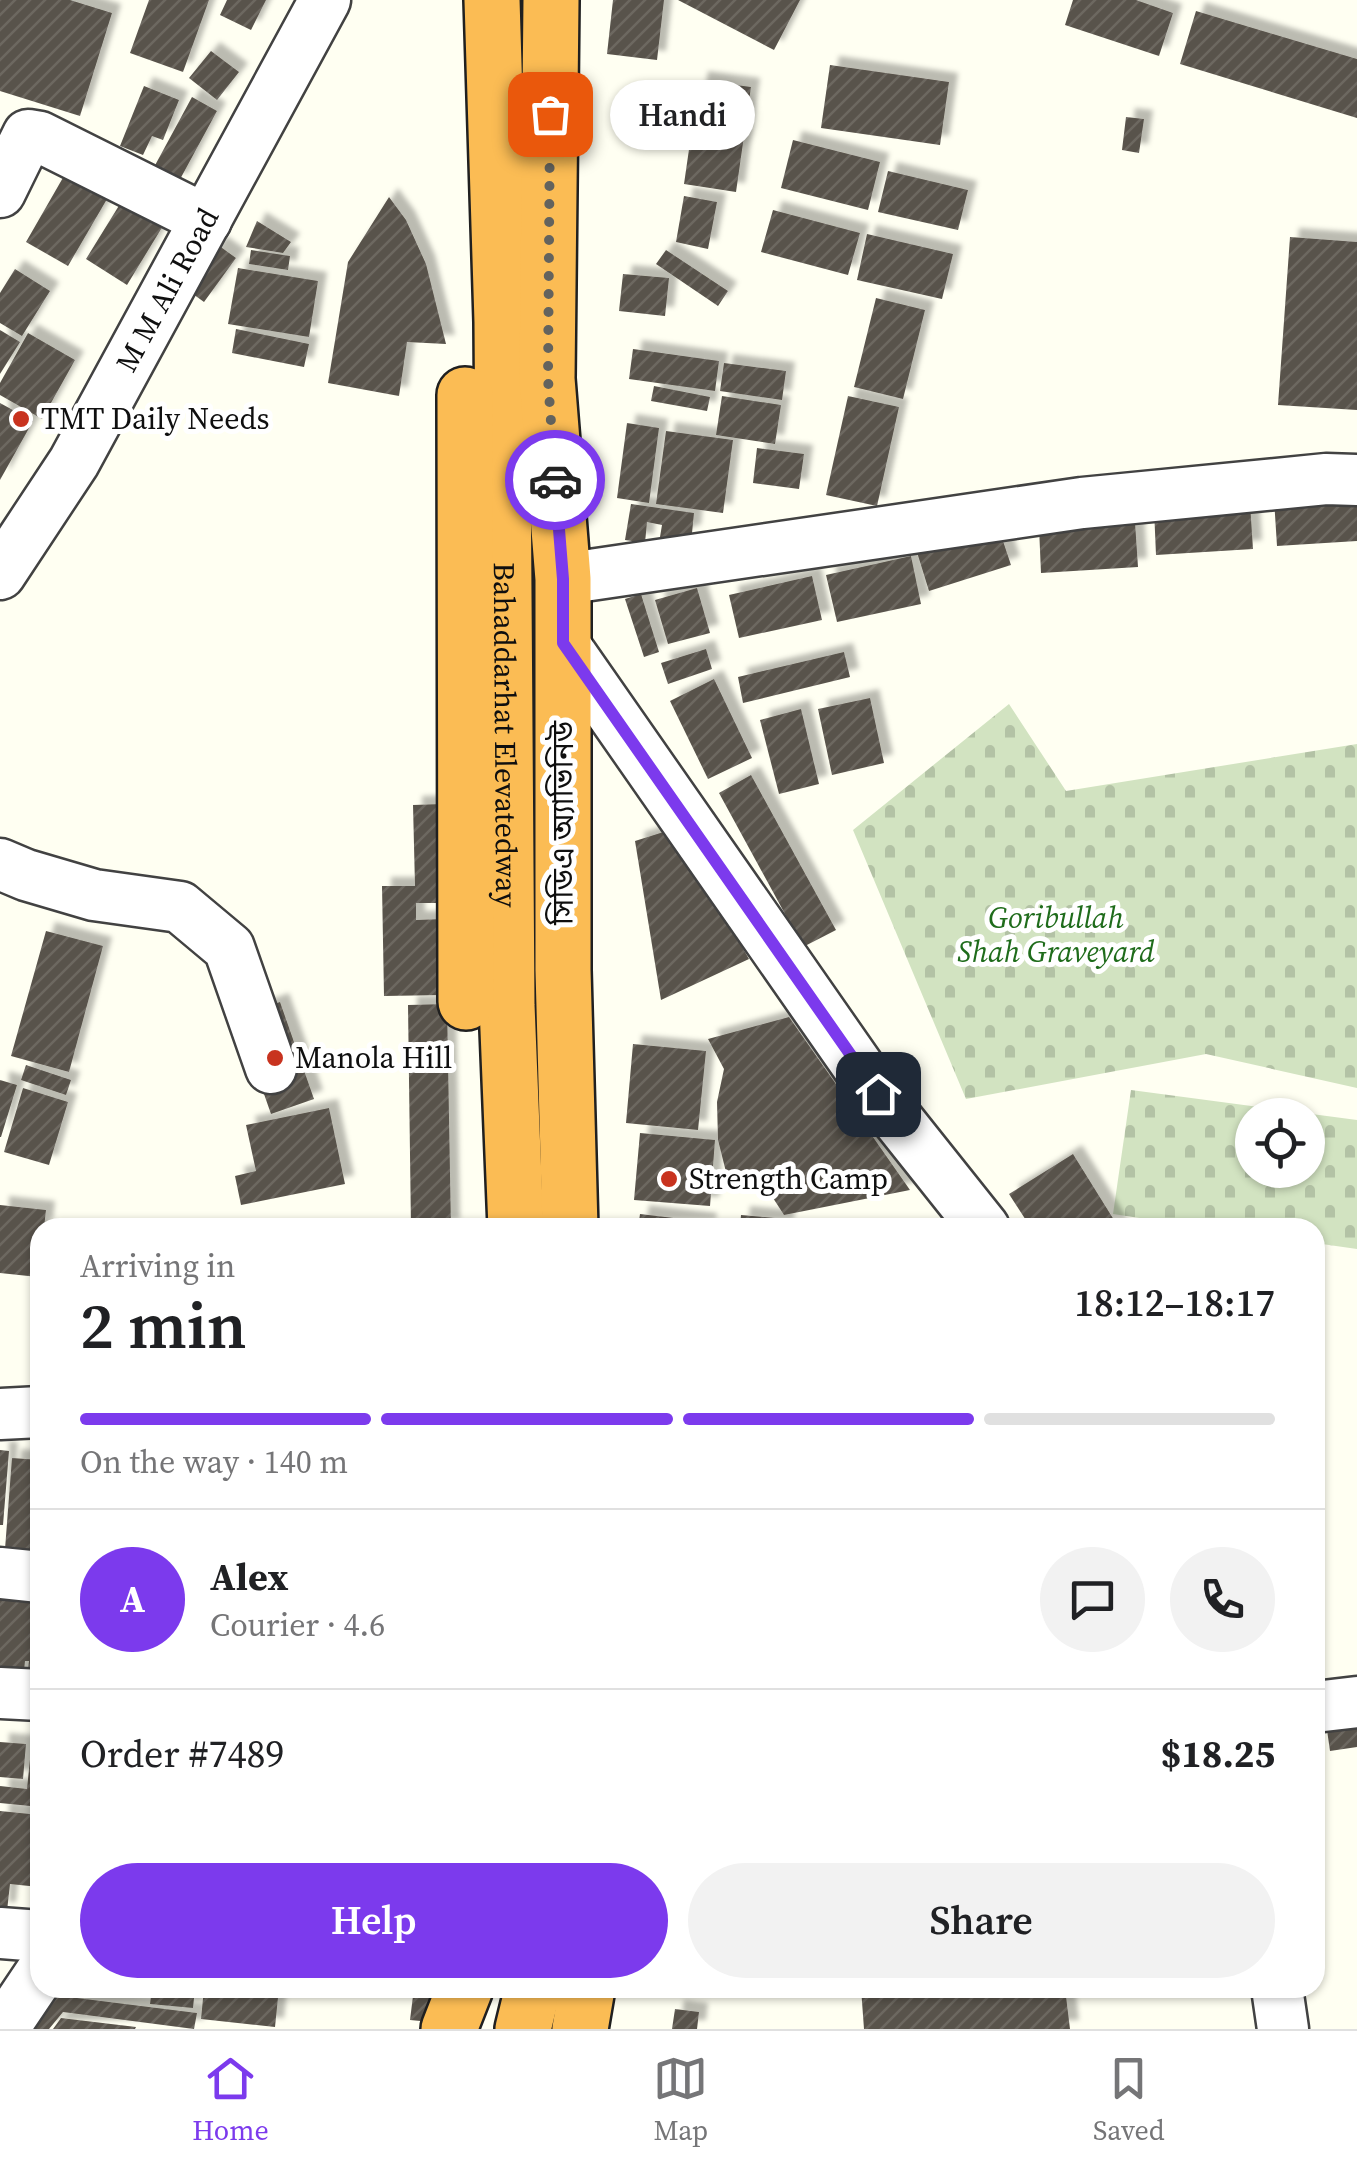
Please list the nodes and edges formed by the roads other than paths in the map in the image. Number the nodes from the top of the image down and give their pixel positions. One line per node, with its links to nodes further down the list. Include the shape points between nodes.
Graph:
1 (324, 0): 8 (street, M M Ali Road)
2 (456, 0): 15 (highway, via 465,395)
3 (476, 0): 17 (highway, via 492,656)
4 (492, 0): 18 (highway, Bahaddarhat Elevatedway)
5 (518, 0): 19 (highway, Bahaddarhat Elevatedway, via 531,1024)
6 (552, 0): 12 (highway, সিডিএ অ্যাভিনিউ, via 548,379)
7 (0, 192): 8 (street, via 28,134)
8 (206, 220): 10 (street, M M Ali Road, via 74,462)
9 (1357, 480): 12 (street, via 1082,503)
10 (19, 507): 11 (street, M M Ali Road)
11 (0, 574)
12 (563, 579): 13 (highway, সিডিএ অ্যাভিনিউ)
13 (563, 643): 20 (highway, সিডিএ অ্যাভিনিউ); 21 (street, via 878,1094)
14 (0, 864): 16 (street, via 94,894 180,907 229,948)
15 (466, 1002)
16 (271, 1068)
17 (489, 1218)
18 (516, 1218)
19 (542, 1218)
20 (570, 1218)
21 (976, 1218)
22 (30, 1412): 23 (street)
23 (0, 1414)
24 (0, 1573): 25 (street)
25 (30, 1576)
26 (0, 1693): 27 (street)
27 (30, 1694)
28 (1357, 1702): 29 (street)
29 (1325, 1707)
30 (0, 1933): 31 (street)
31 (30, 1935)
32 (30, 1989): 39 (street)
33 (461, 1998): 40 (highway)
34 (489, 1998): 41 (highway)
35 (505, 1998): 42 (highway)
36 (531, 1998): 43 (highway)
37 (585, 1998): 44 (highway)
38 (1278, 1998): 45 (street)
39 (4, 2029)
40 (449, 2029)
41 (483, 2029)
42 (499, 2029)
43 (523, 2029)
44 (580, 2029)
45 (1283, 2029)

